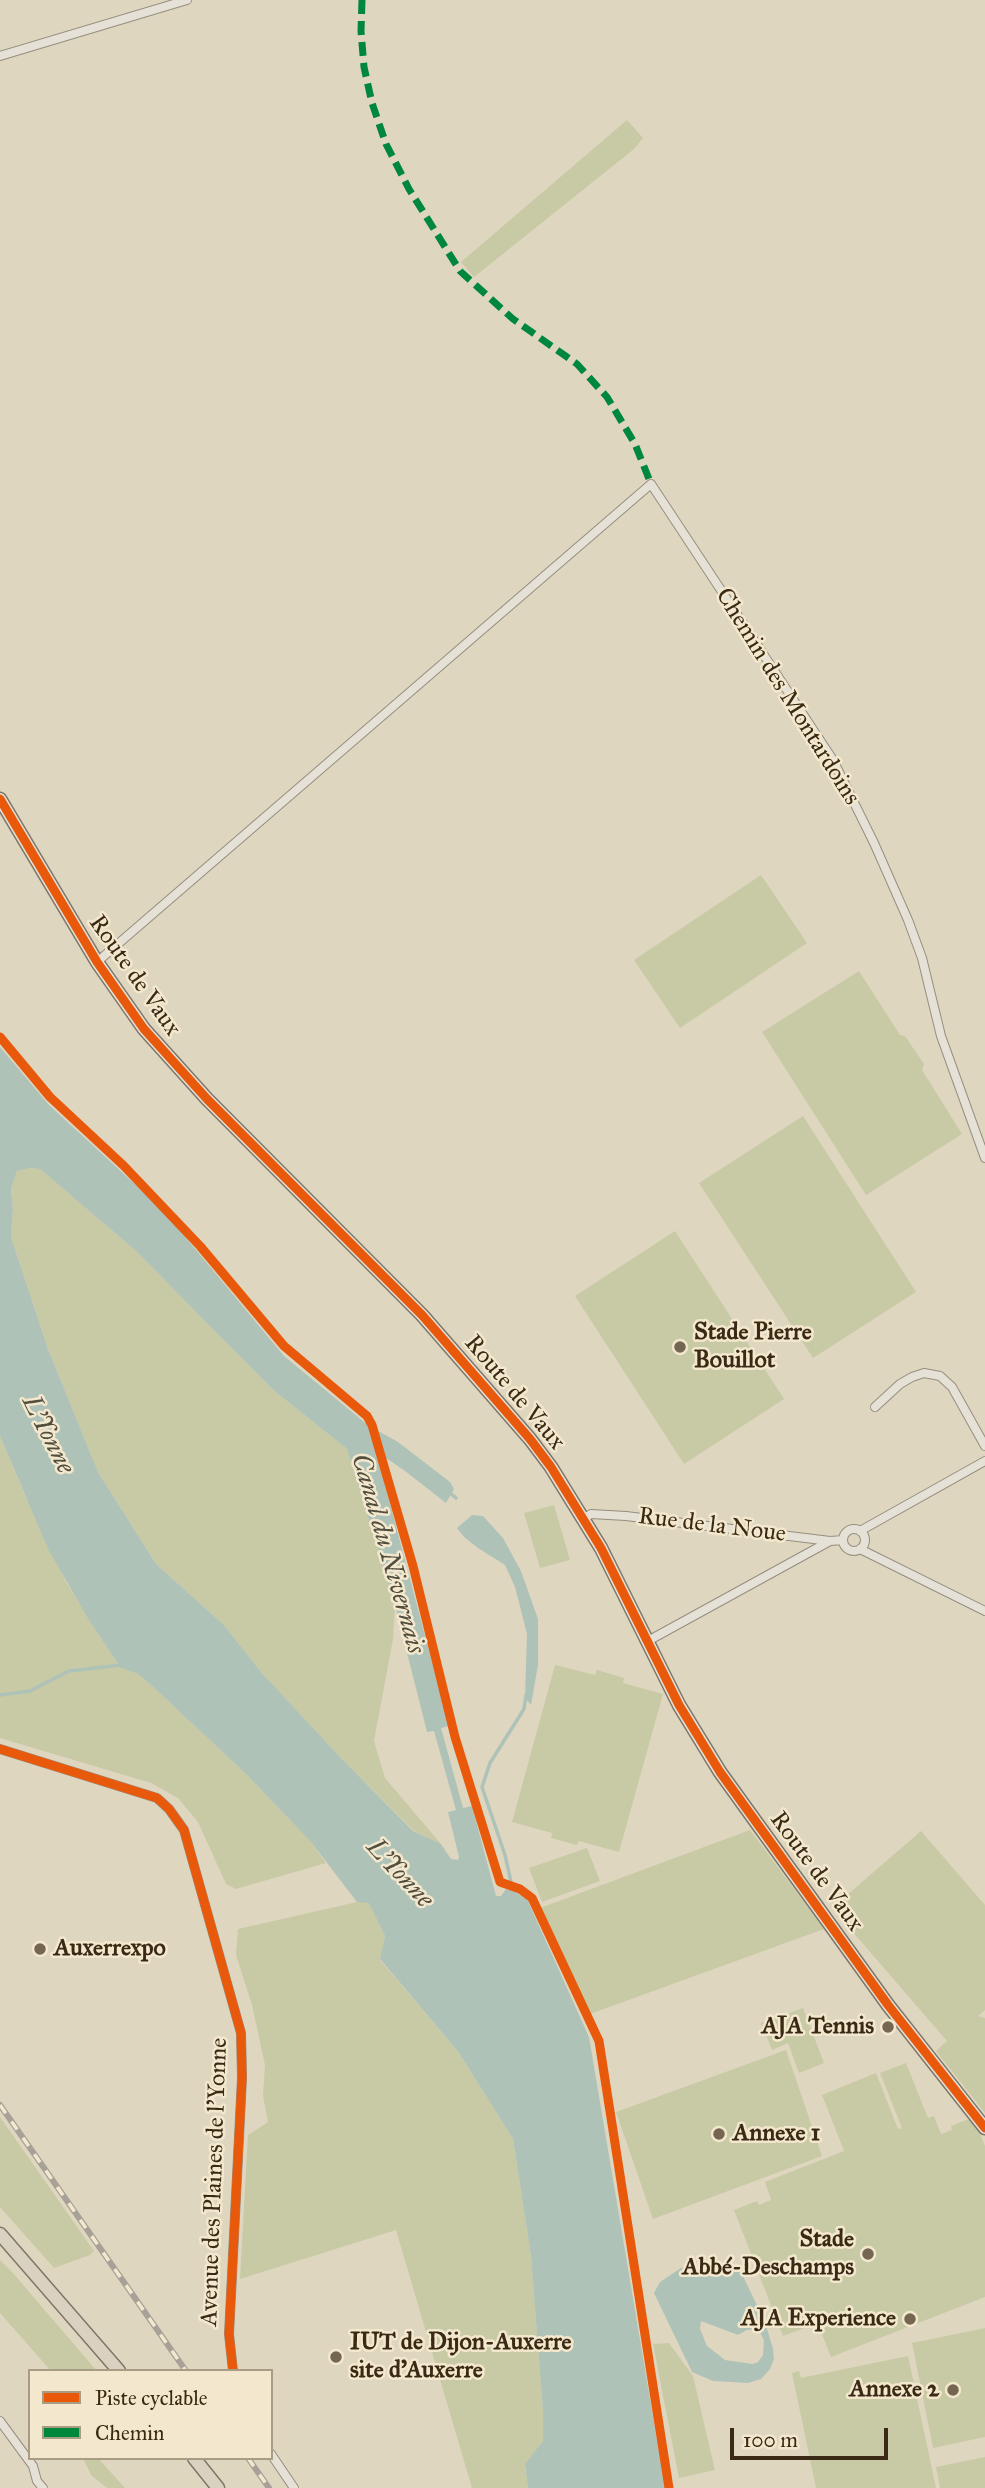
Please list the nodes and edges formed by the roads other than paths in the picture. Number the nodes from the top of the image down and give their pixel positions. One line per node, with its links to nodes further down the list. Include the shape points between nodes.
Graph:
1 (187, 0): 2 (street)
2 (0, 56)
3 (0, 799): 4 (street, Route de Vaux)
4 (97, 962): 5 (street, Chemin des Montardoins, via 651,484 832,761 874,843 922,958 941,1036); 9 (street, Route de Vaux, via 182,1073 397,1289 475,1375 551,1466)
5 (985, 1158)
6 (875, 1407): 7 (street, via 912,1377 924,1373 940,1376 953,1387)
7 (985, 1446)
8 (985, 1461): 10 (street)
9 (583, 1519): 12 (street, Rue de la Noue, via 591,1514 626,1516); 15 (street, Route de Vaux)
10 (860, 1531): 11 (street, via 850,1530); 13 (street, via 865,1538)
11 (843, 1539): 12 (street, Rue de la Noue); 13 (street, via 849,1550)
12 (830, 1541): 15 (street)
13 (860, 1549): 14 (street)
14 (985, 1611)
15 (646, 1642): 17 (street, Route de Vaux, via 720,1772 888,2005)
16 (0, 1749): 20 (street, Avenue des Plaines de l'Yonne, via 157,1798 184,1830 241,2033 229,2334)
17 (985, 2128)
18 (0, 2234): 19 (main road)
19 (117, 2369)
20 (233, 2369)
21 (0, 2421): 23 (street)
22 (273, 2457): 28 (street)
23 (28, 2459)
24 (29, 2460): 26 (street)
25 (196, 2460): 27 (main road)
26 (38, 2486)
27 (218, 2488)
28 (295, 2488)

